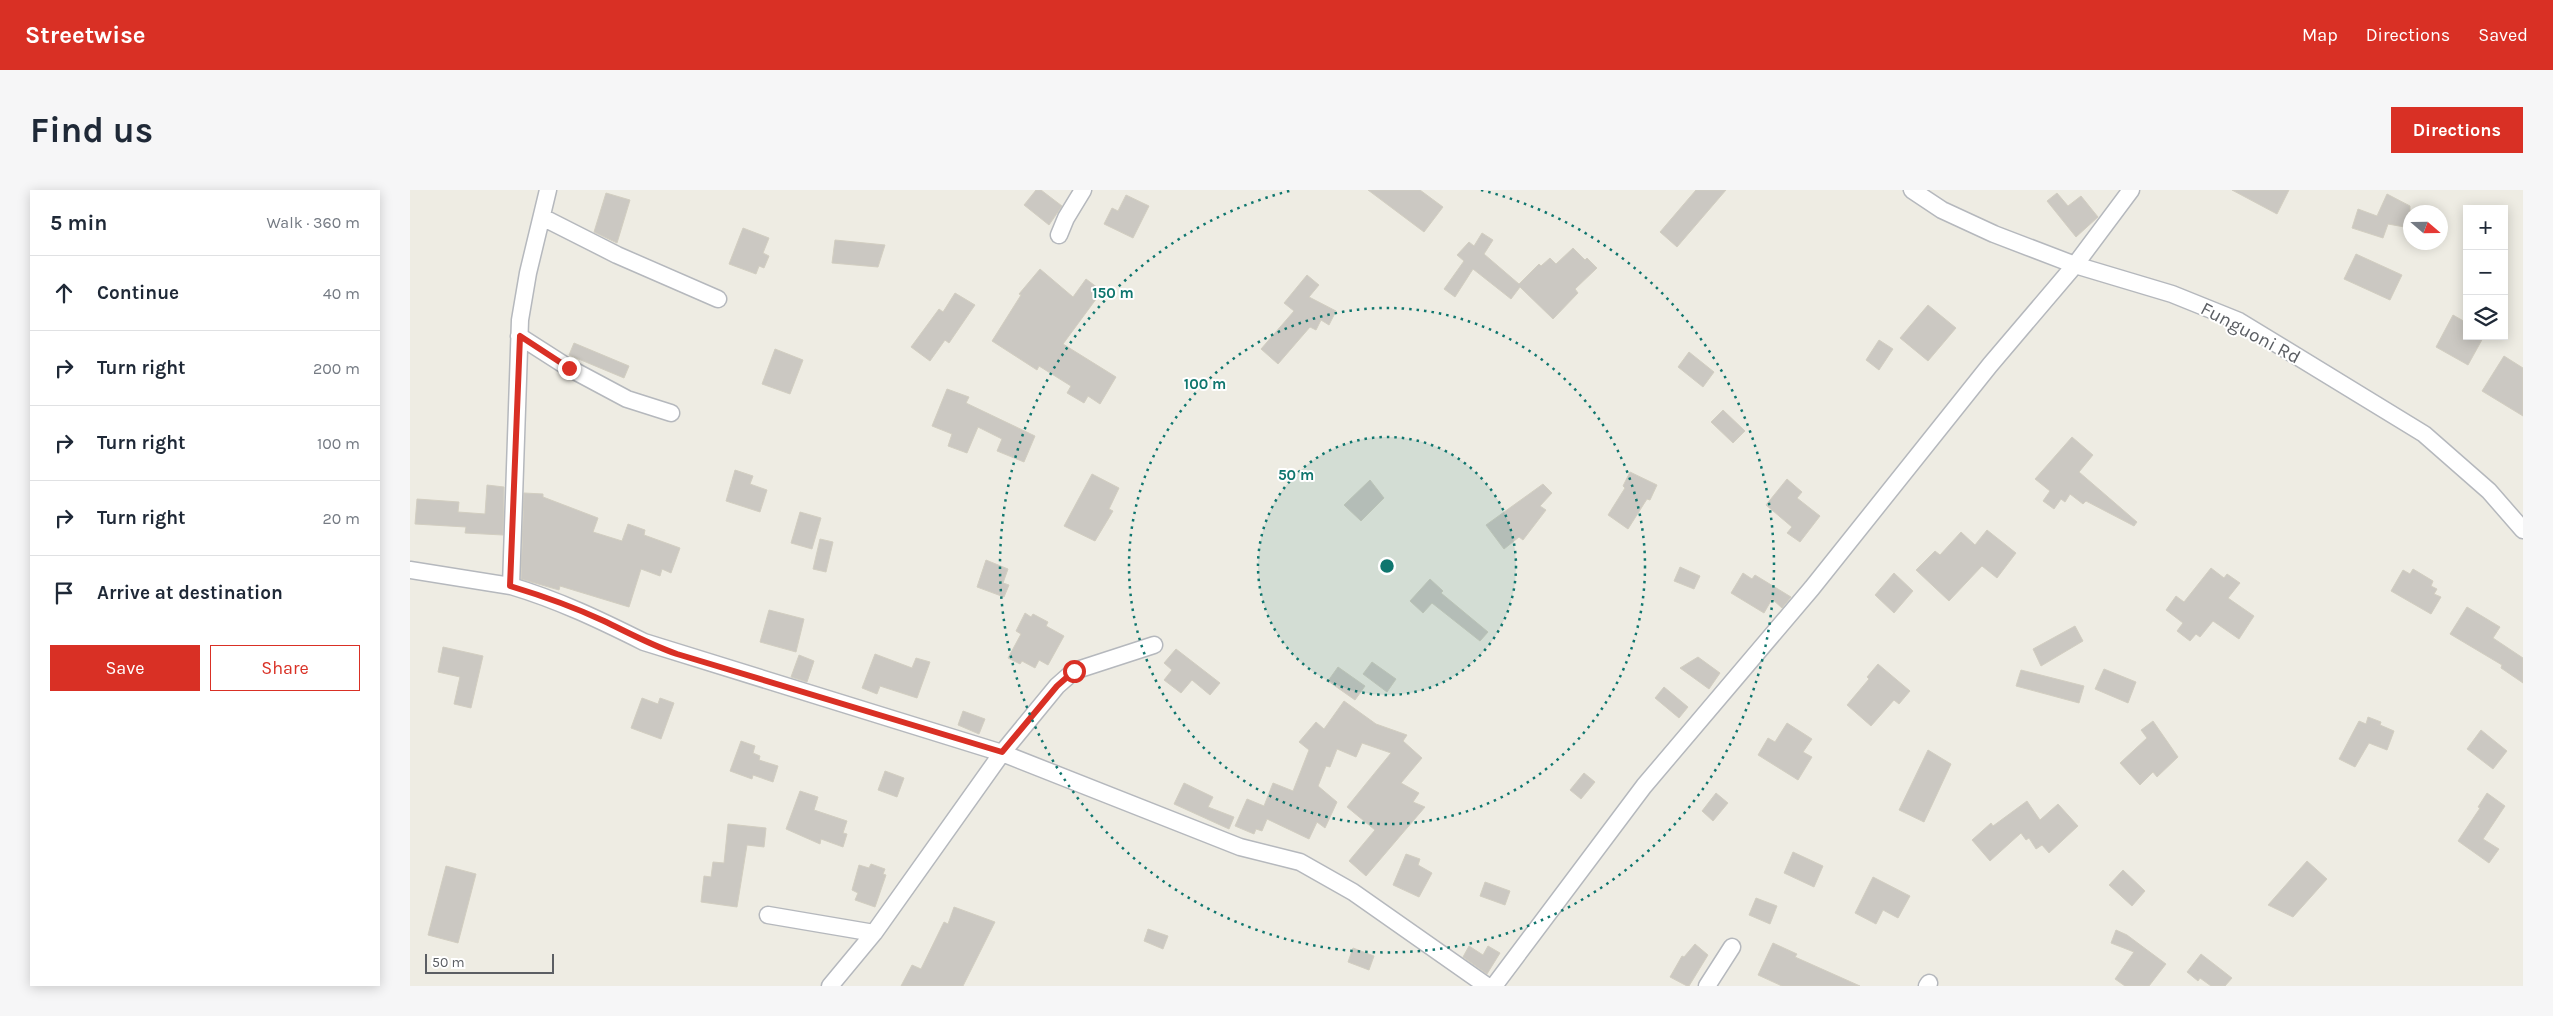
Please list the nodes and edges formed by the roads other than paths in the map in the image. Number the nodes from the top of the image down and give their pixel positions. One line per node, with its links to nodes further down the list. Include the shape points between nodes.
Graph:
1 (548, 190): 5 (street)
2 (1084, 190): 6 (street)
3 (1912, 190): 7 (street, Funguoni Rd, via 1942,210 1994,234)
4 (2131, 190): 7 (street)
5 (542, 217): 8 (street, via 617,255); 9 (street, via 526,282)
6 (1059, 235)
7 (2075, 265): 11 (street, Funguoni Rd, via 2137,282 2204,306 2283,346 2424,434 2489,491); 21 (street, via 1983,372 1812,588 1644,786)
8 (718, 299)
9 (520, 336): 10 (street, via 569,368 627,399); 13 (street)
10 (671, 413)
11 (2523, 530)
12 (410, 570): 13 (street)
13 (510, 586): 15 (street, via 551,598 677,654)
14 (1154, 645): 15 (street, via 1074,671 1057,686)
15 (1002, 752): 17 (street); 20 (street, via 1240,847 1315,869)
16 (768, 915): 17 (street)
17 (874, 933): 19 (street)
18 (1732, 947): 22 (street)
19 (830, 986)
20 (1487, 986)
21 (1494, 986)
22 (1707, 986)

